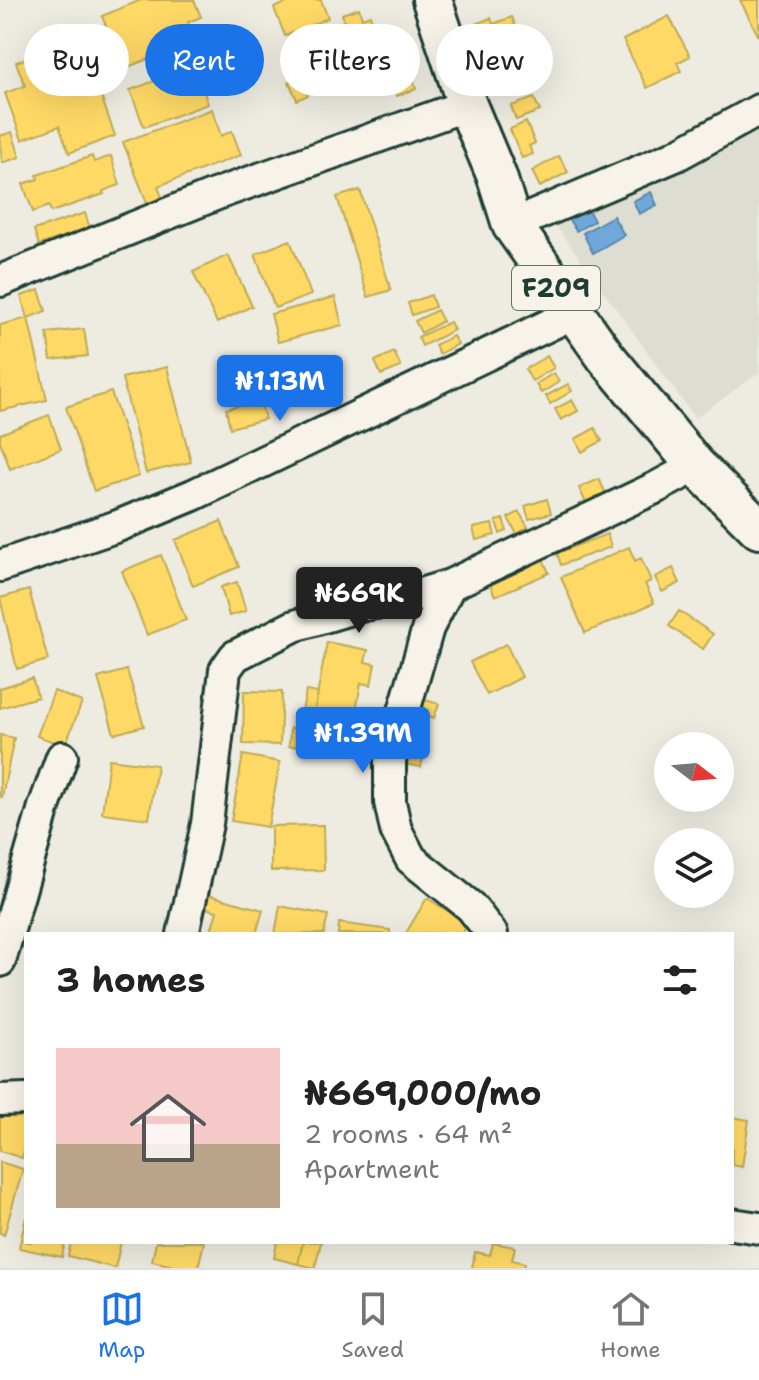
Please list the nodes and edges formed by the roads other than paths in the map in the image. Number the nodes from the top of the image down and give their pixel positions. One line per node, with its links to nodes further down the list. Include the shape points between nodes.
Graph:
1 (432, 0): 2 (main road, F209)
2 (467, 105): 4 (main road, F209); 5 (street, via 180,208)
3 (759, 110): 4 (street, via 675,156)
4 (512, 225): 6 (main road, F209)
5 (0, 281)
6 (574, 313): 7 (main road, F209); 9 (street, via 193,495)
7 (696, 466): 8 (main road, F209); 10 (street)
8 (759, 529)
9 (0, 566)
10 (450, 585): 12 (street, via 294,626 235,656 225,670 207,824); 13 (street, via 428,628 390,760 390,802 396,830 411,859 471,907)
11 (62, 757): 14 (street)
12 (183, 932)
13 (490, 932)
14 (0, 961)
15 (24, 1099): 16 (street)
16 (0, 1100)
17 (734, 1224): 18 (street)
18 (759, 1228)

